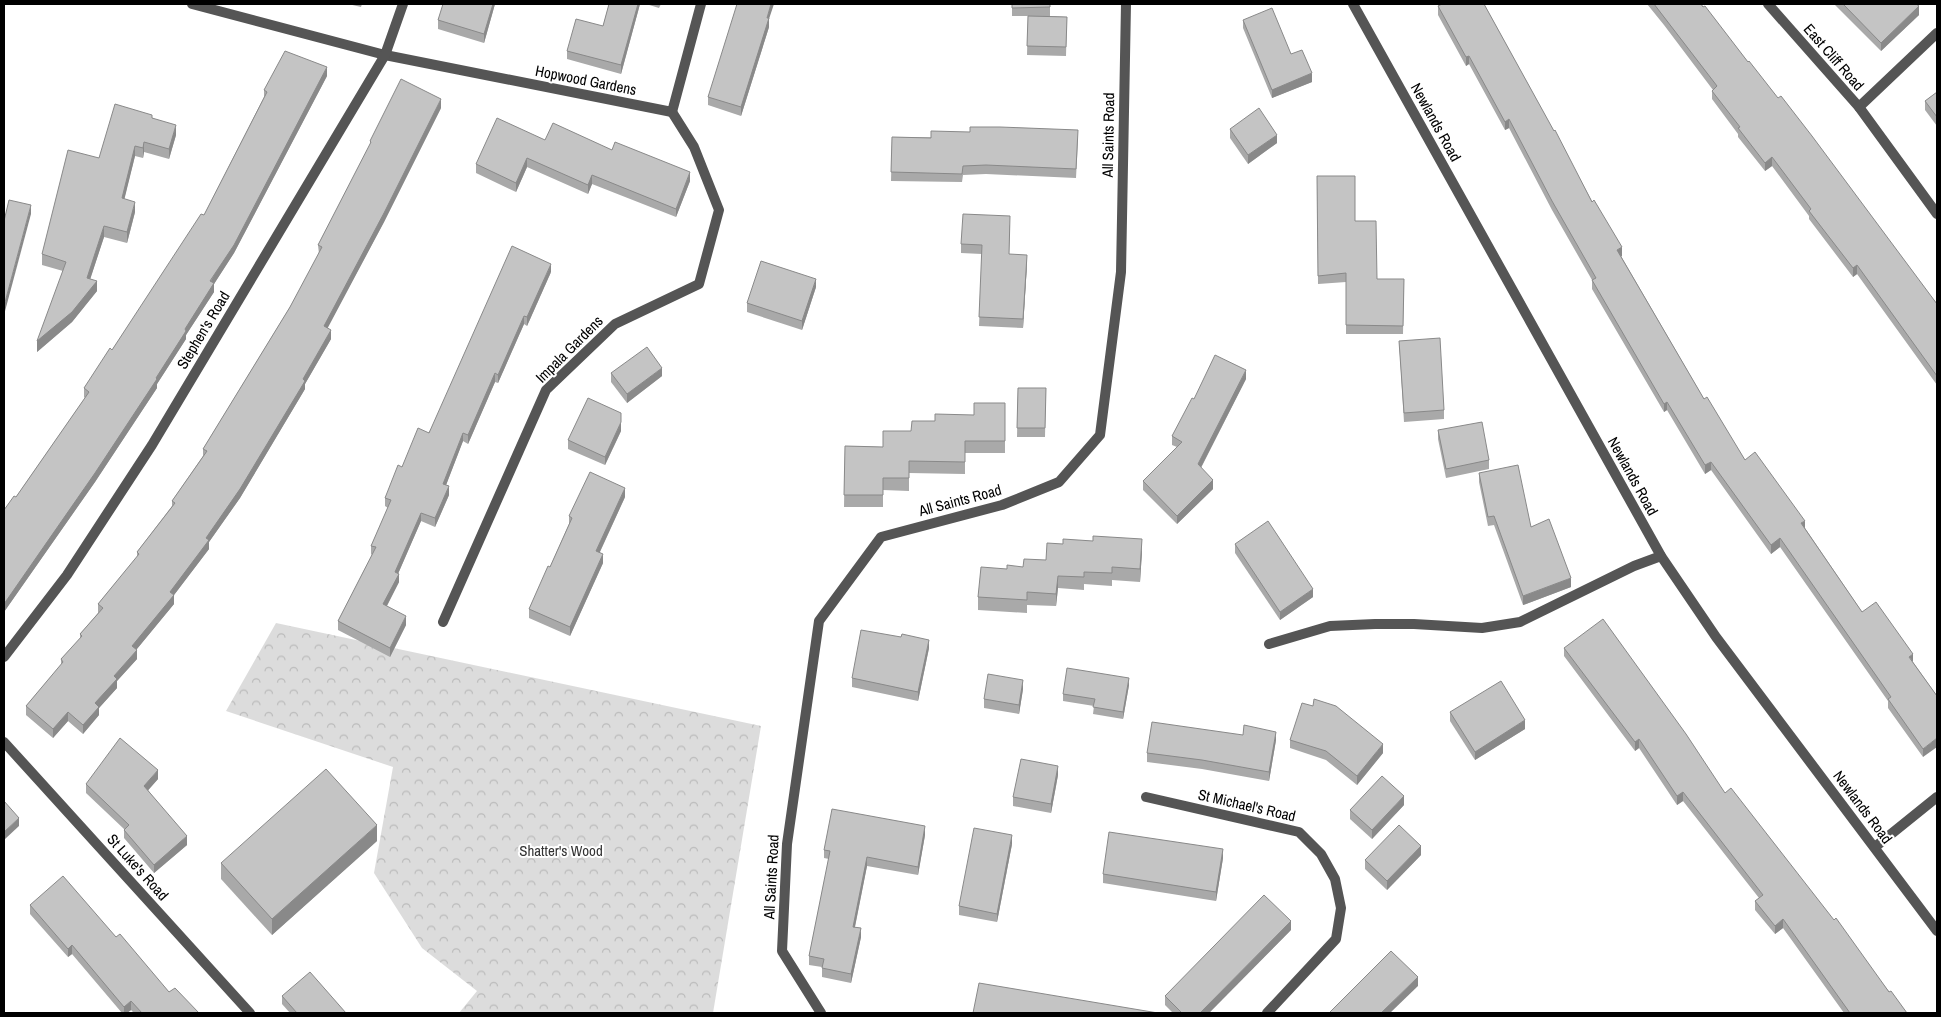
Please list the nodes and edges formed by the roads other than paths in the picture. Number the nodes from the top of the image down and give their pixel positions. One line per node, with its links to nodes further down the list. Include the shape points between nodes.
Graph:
1 (192, 4): 8 (street, Hopwood Gardens)
2 (403, 4): 8 (street, Stephen's Road)
3 (701, 4): 10 (street)
4 (1126, 4): 22 (street, All Saints Road, via 1121,272 1100,436 1059,482 1002,505 881,537 819,621 787,844 782,951)
5 (1353, 4): 12 (street, Newlands Road)
6 (1768, 4): 9 (street, East Cliff Road)
7 (1937, 32): 9 (street)
8 (385, 55): 10 (street, Hopwood Gardens); 15 (street, Stephen's Road, via 152,445 68,575)
9 (1859, 107): 11 (street, East Cliff Road)
10 (672, 112): 13 (street, Impala Gardens, via 694,147 719,210 699,284 614,324 546,390)
11 (1937, 214)
12 (1661, 556): 14 (street, via 1520,622 1482,628 1414,624 1330,626); 19 (street, Newlands Road, via 1716,637)
13 (443, 622)
14 (1269, 644)
15 (4, 657)
16 (4, 742): 21 (street, St Luke's Road)
17 (1146, 797): 23 (street, St Michael's Road, via 1299,832 1322,854 1334,879 1341,908 1336,939)
18 (1937, 797): 19 (street)
19 (1874, 847): 20 (street, Newlands Road)
20 (1937, 930)
21 (250, 1013)
22 (821, 1013)
23 (1267, 1013)

